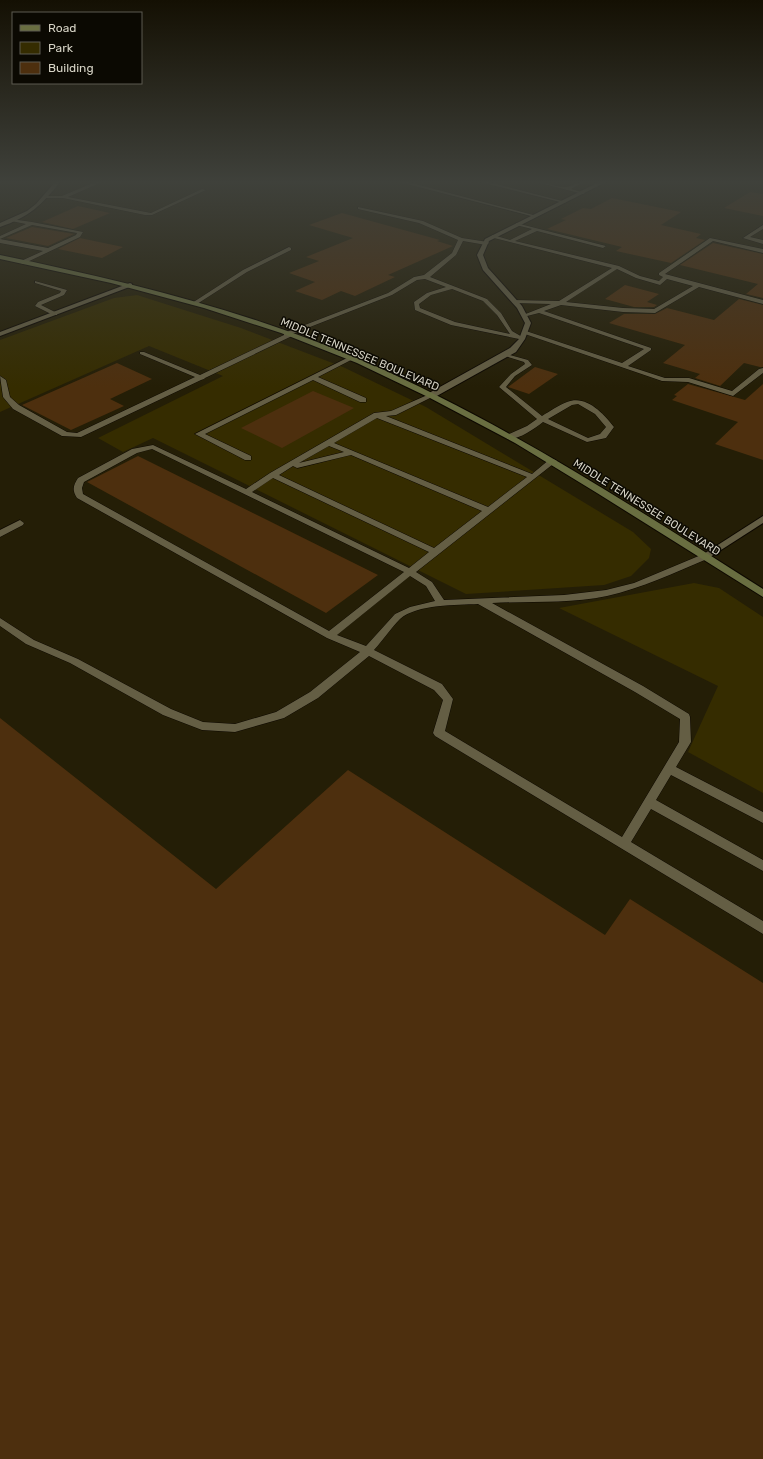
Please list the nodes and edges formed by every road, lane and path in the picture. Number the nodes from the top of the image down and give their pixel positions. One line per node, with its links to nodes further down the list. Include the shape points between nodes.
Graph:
1 (48, 250): 8 (lane)
2 (284, 250): 18 (lane)
3 (456, 250): 10 (lane)
4 (482, 250): 16 (street, via 480,255 485,269)
5 (545, 250): 9 (lane)
6 (696, 250): 11 (lane, via 661,274)
7 (0, 257): 8 (main road, MIDDLE TENNESSEE BOULEVARD)
8 (23, 262): 13 (main road, MIDDLE TENNESSEE BOULEVARD)
9 (617, 267): 11 (lane, via 638,277 660,283); 19 (lane)
10 (426, 277): 15 (lane); 24 (lane, via 416,278 390,294)
11 (666, 278): 14 (lane)
12 (37, 282): 21 (lane, via 64,290 62,294 38,306)
13 (130, 285): 18 (main road, MIDDLE TENNESSEE BOULEVARD); 21 (street)
14 (698, 285): 17 (lane); 19 (lane, via 655,311)
15 (452, 287): 25 (lane, via 485,300 499,314 510,332); 25 (lane, via 429,294 416,303 417,309 449,322)
16 (514, 301): 19 (lane); 22 (street)
17 (763, 302)
18 (195, 303): 24 (main road, MIDDLE TENNESSEE BOULEVARD)
19 (560, 303): 20 (lane)
20 (539, 311): 22 (lane); 29 (lane, via 648,349)
21 (55, 314): 23 (street)
22 (525, 316): 25 (street, via 528,323)
23 (0, 334)
24 (288, 335): 28 (main road, MIDDLE TENNESSEE BOULEVARD); 33 (lane)
25 (523, 336): 27 (street, via 512,350); 29 (lane)
26 (142, 353): 33 (lane)
27 (504, 354): 34 (street); 37 (lane, via 526,361 529,365 513,375 502,387)
28 (349, 359): 31 (lane); 34 (main road, MIDDLE TENNESSEE BOULEVARD)
29 (623, 366): 30 (lane, via 664,380 689,380 734,394 760,370)
30 (763, 371)
31 (313, 377): 35 (lane); 41 (lane, via 199,434)
32 (0, 378): 33 (lane, via 3,380 7,398 16,407 65,434 78,435)
33 (202, 378)
34 (432, 395): 36 (lane, via 392,413); 38 (main road, MIDDLE TENNESSEE BOULEVARD)
35 (363, 400)
36 (377, 415): 39 (lane); 45 (lane)
37 (542, 419): 37 (lane, via 587,440 603,436 610,427 598,412 579,402); 38 (lane)
38 (510, 437): 42 (main road, MIDDLE TENNESSEE BOULEVARD)
39 (328, 443): 40 (lane); 43 (lane)
40 (351, 453): 43 (lane); 47 (lane)
41 (248, 458)
42 (553, 461): 45 (lane); 52 (main road, MIDDLE TENNESSEE BOULEVARD)
43 (284, 468): 44 (lane)
44 (273, 475): 46 (lane); 51 (lane)
45 (533, 477): 47 (lane)
46 (247, 492): 53 (lane); 58 (lane, via 153,447 135,451 81,480 77,491 80,496)
47 (489, 511): 51 (lane)
48 (763, 519): 52 (street)
49 (20, 523): 50 (lane)
50 (0, 534)
51 (435, 552): 53 (lane)
52 (704, 556): 54 (main road, MIDDLE TENNESSEE BOULEVARD); 55 (lane, via 665,574 606,593 564,598)
53 (410, 572): 56 (lane, via 429,584); 58 (lane)
54 (763, 594)
55 (479, 601): 56 (lane); 60 (lane, via 685,717 685,742)
56 (441, 603): 59 (lane, via 413,609 398,616)
57 (0, 620): 59 (lane, via 30,642 74,661 167,712 202,726 236,728 280,715 314,695)
58 (330, 636): 59 (lane)
59 (368, 651): 63 (lane, via 438,687 448,699 440,732)
60 (669, 768): 61 (lane); 62 (lane)
61 (649, 802): 63 (lane); 64 (lane)
62 (763, 818)
63 (624, 844): 65 (lane)
64 (763, 866)
65 (763, 928)

